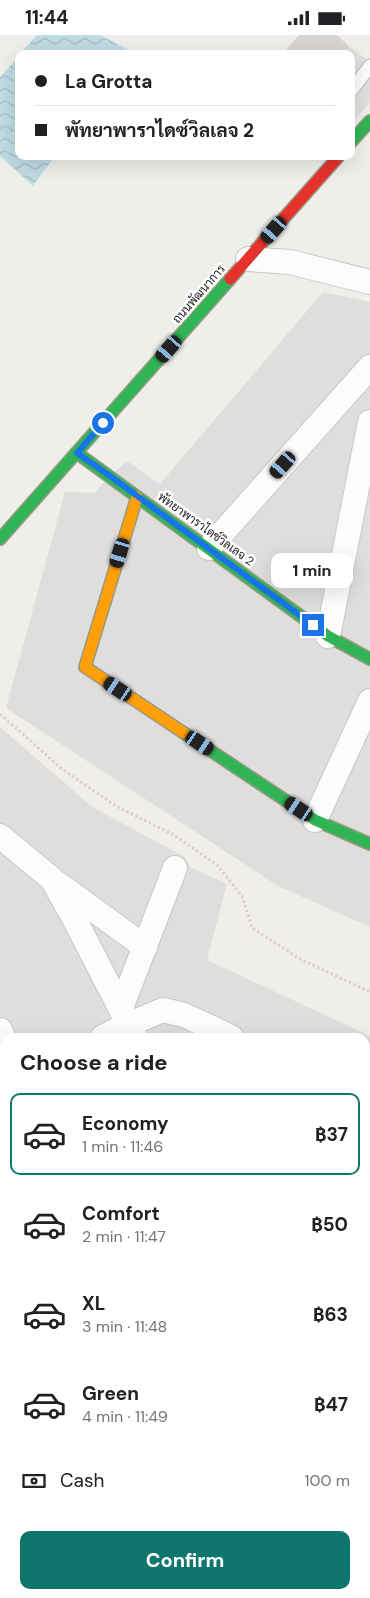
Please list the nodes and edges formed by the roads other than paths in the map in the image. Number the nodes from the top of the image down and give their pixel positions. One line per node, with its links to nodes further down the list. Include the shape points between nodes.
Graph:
1 (370, 66): 2 (lane)
2 (355, 86)
3 (370, 121): 4 (street)
4 (355, 137)
5 (335, 160): 6 (street, ถนนพัฒนาการ)
6 (248, 259): 7 (street, via 290,262); 10 (street, ถนนพัฒนาการ)
7 (370, 282)
8 (370, 367): 13 (street)
9 (370, 422): 14 (street)
10 (77, 453): 11 (street, พัทยาพาราไดซ์วิลเลจ 2); 12 (street, ถนนพัฒนาการ)
11 (137, 497): 13 (street, พัทยาพาราไดซ์วิลเลจ 2); 17 (street, via 86,667)
12 (0, 539)
13 (209, 548): 14 (street, พัทยาพาราไดซ์วิลเลจ 2)
14 (328, 636): 15 (street, พัทยาพาราไดซ์วิลเลจ 2)
15 (370, 659)
16 (370, 701): 17 (street)
17 (316, 820): 19 (street)
18 (0, 836): 21 (street)
19 (370, 844)
20 (175, 868): 22 (street)
21 (52, 879): 22 (street); 23 (street)
22 (145, 947): 23 (street)
23 (128, 1023): 24 (street); 25 (street, via 163,1010 184,1015)
24 (110, 1033)
25 (222, 1033)

